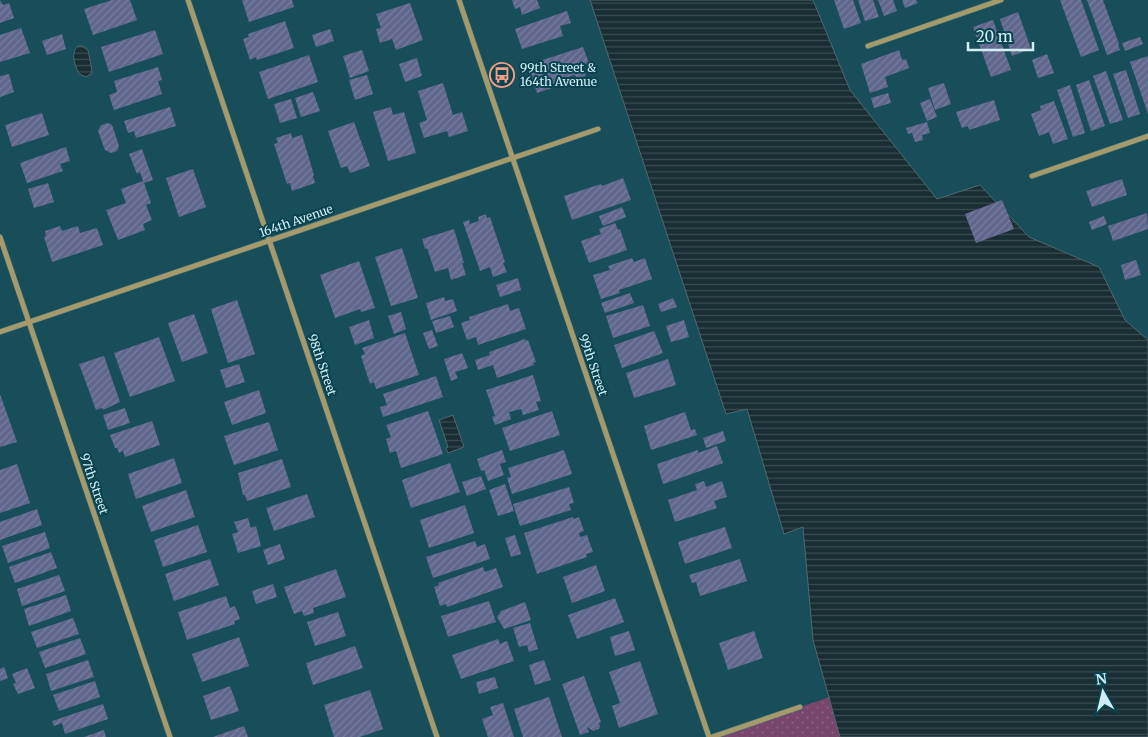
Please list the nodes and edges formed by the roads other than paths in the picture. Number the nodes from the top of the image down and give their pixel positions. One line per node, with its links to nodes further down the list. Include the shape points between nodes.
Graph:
1 (188, 0): 10 (street, 98th Street)
2 (459, 0): 7 (street, 99th Street)
3 (1001, 0): 4 (street)
4 (868, 46)
5 (598, 129): 7 (street, 164th Avenue)
6 (1148, 136): 8 (street)
7 (512, 158): 10 (street, 164th Avenue); 16 (street, 99th Street)
8 (1032, 176)
9 (0, 237): 11 (street, 97th Street)
10 (269, 241): 11 (street, 164th Avenue); 15 (street, 98th Street)
11 (29, 322): 12 (street, 164th Avenue); 14 (street, 97th Street)
12 (0, 332)
13 (800, 707): 16 (street)
14 (170, 737)
15 (437, 737)
16 (710, 737)

